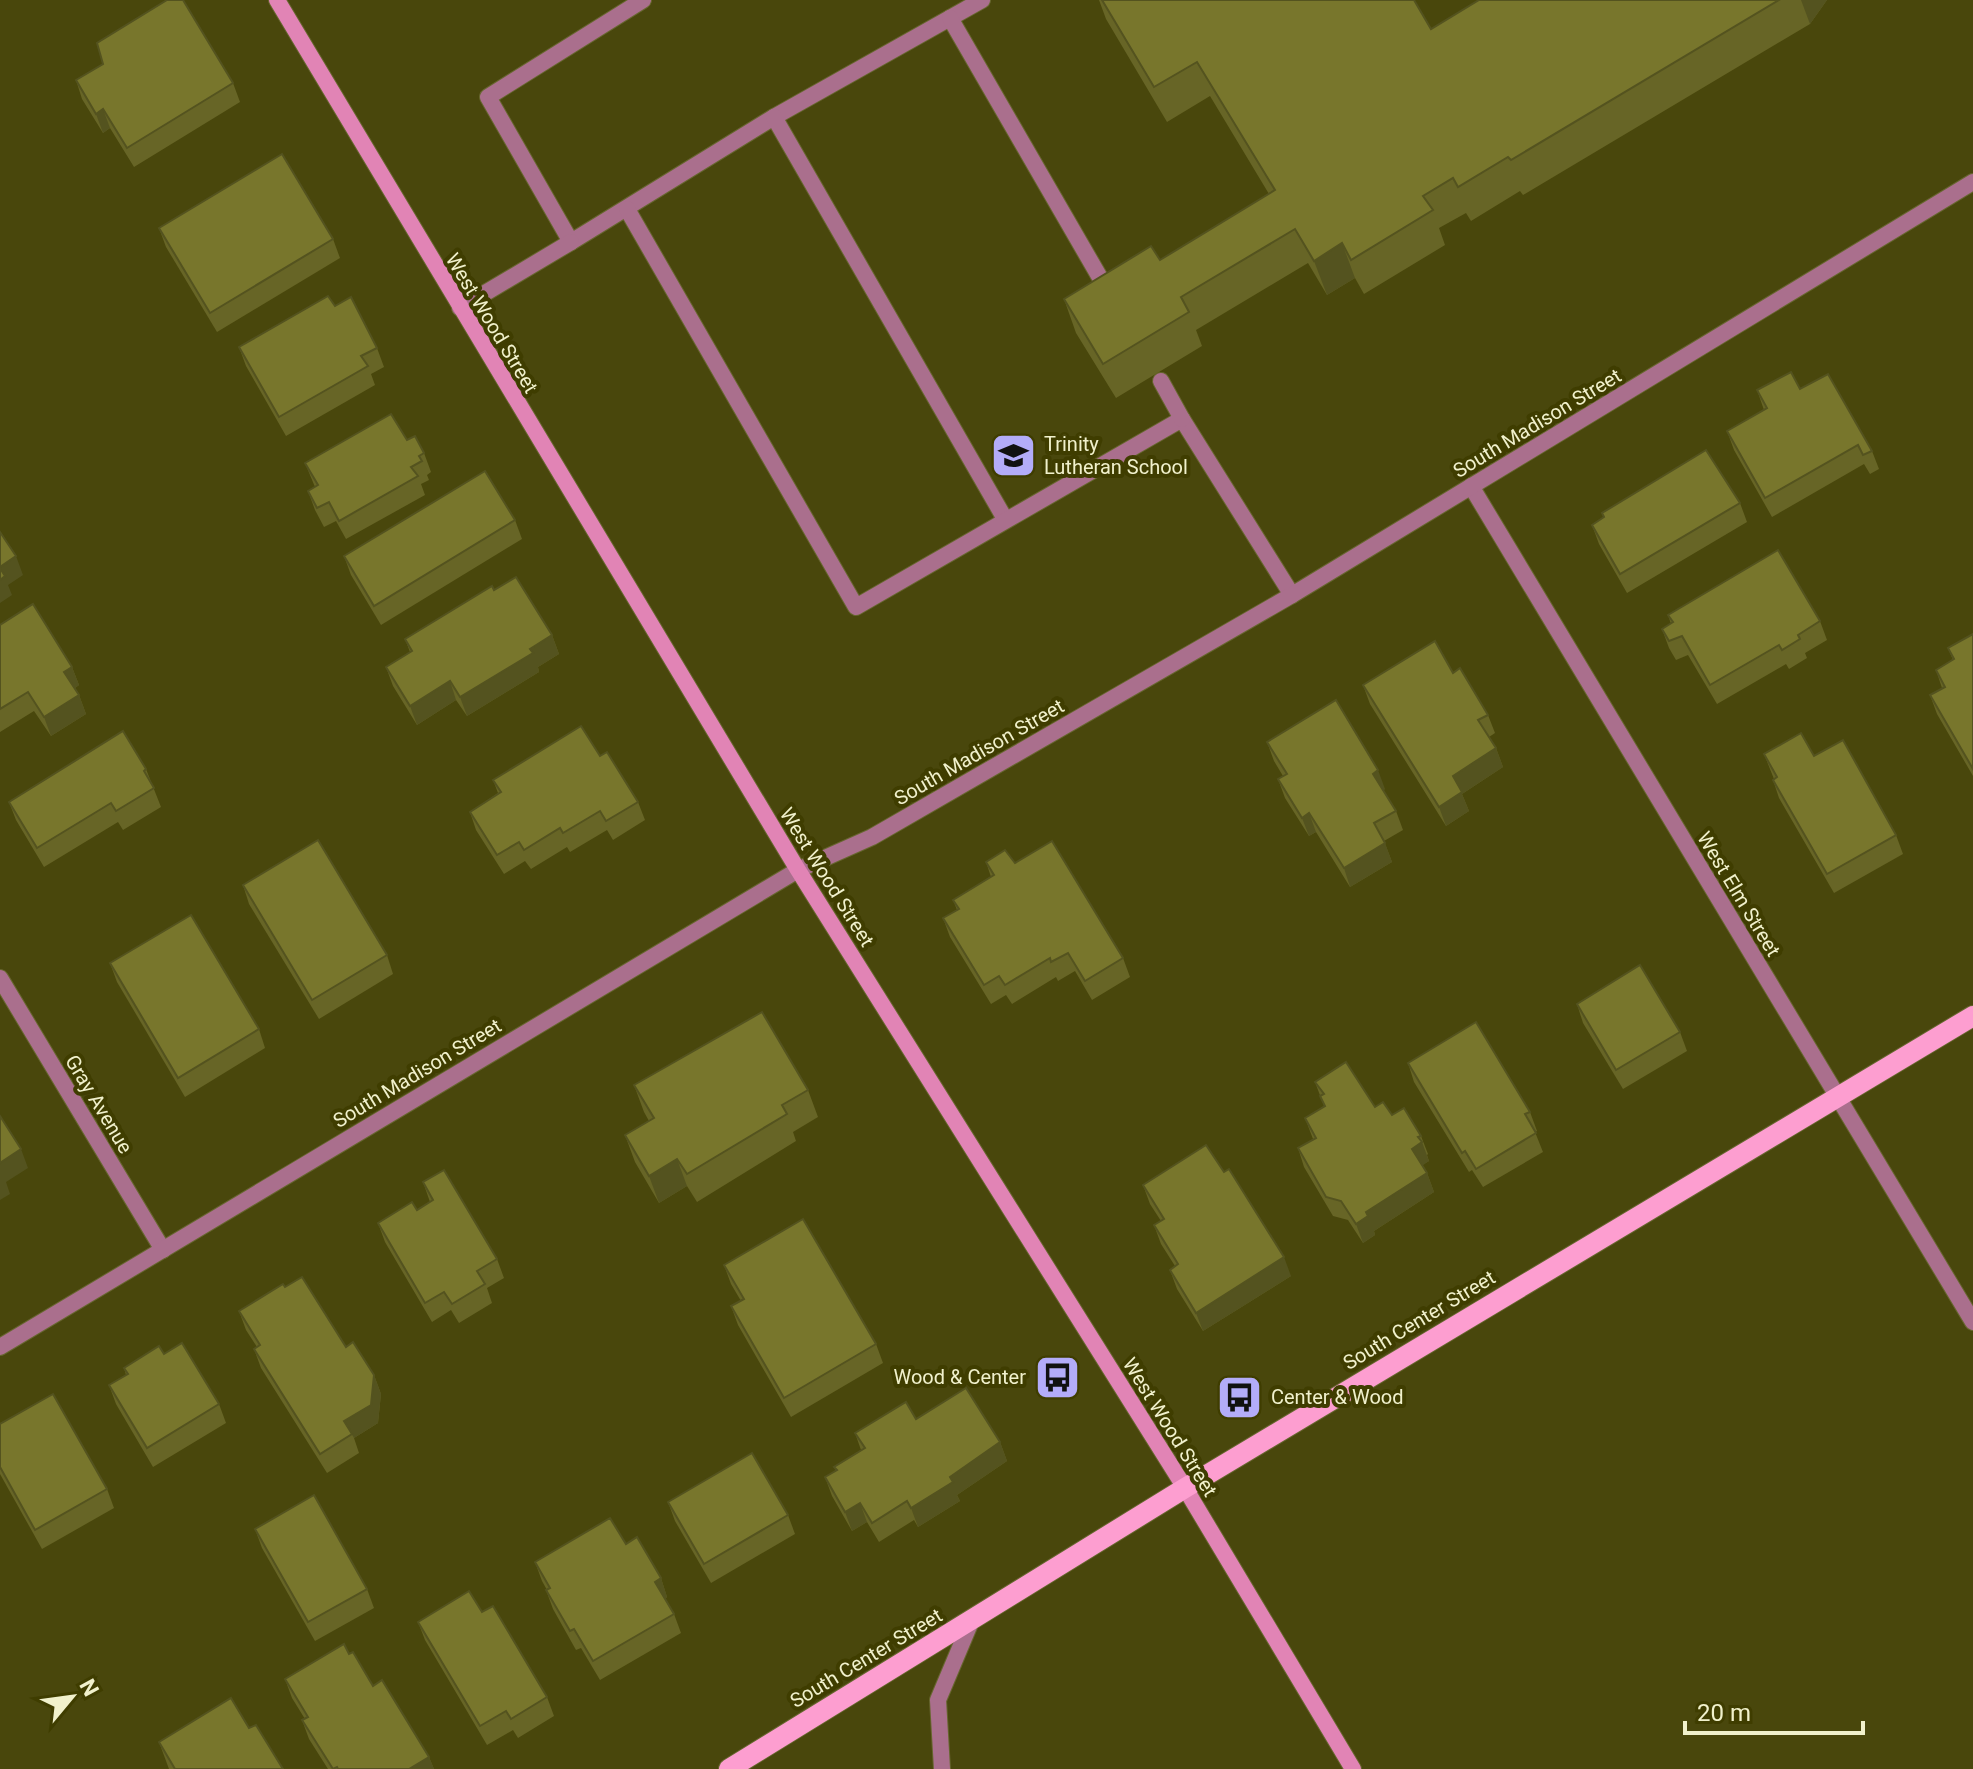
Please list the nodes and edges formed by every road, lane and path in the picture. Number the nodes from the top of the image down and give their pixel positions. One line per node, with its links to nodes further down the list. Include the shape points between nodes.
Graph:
1 (277, 0): 10 (street, West Wood Street)
2 (643, 0): 8 (street, via 488,97)
3 (982, 0): 4 (street)
4 (950, 18): 5 (street); 9 (street)
5 (774, 117): 7 (street); 14 (street)
6 (1973, 182): 13 (street, South Madison Street)
7 (627, 209): 8 (street); 14 (street, via 856,607)
8 (571, 242): 10 (street)
9 (1115, 303)
10 (460, 308): 16 (street, West Wood Street)
11 (1161, 381): 12 (street)
12 (1182, 419): 14 (street); 15 (street)
13 (1471, 486): 15 (street, South Madison Street); 19 (street, West Elm Street)
14 (1005, 519)
15 (1292, 595): 16 (street, South Madison Street, via 872,837)
16 (798, 870): 20 (street, South Madison Street); 23 (street, West Wood Street)
17 (0, 978): 20 (street, Gray Avenue)
18 (1973, 1016): 19 (main road, South Center Street)
19 (1838, 1097): 21 (street, West Elm Street); 23 (main road, South Center Street)
20 (163, 1250): 22 (street, South Madison Street)
21 (1973, 1322)
22 (0, 1347)
23 (1185, 1488): 24 (main road, South Center Street); 27 (street, West Wood Street)
24 (970, 1624): 25 (main road, South Center Street); 26 (street, via 938,1700)
25 (729, 1769)
26 (942, 1769)
27 (1353, 1769)

